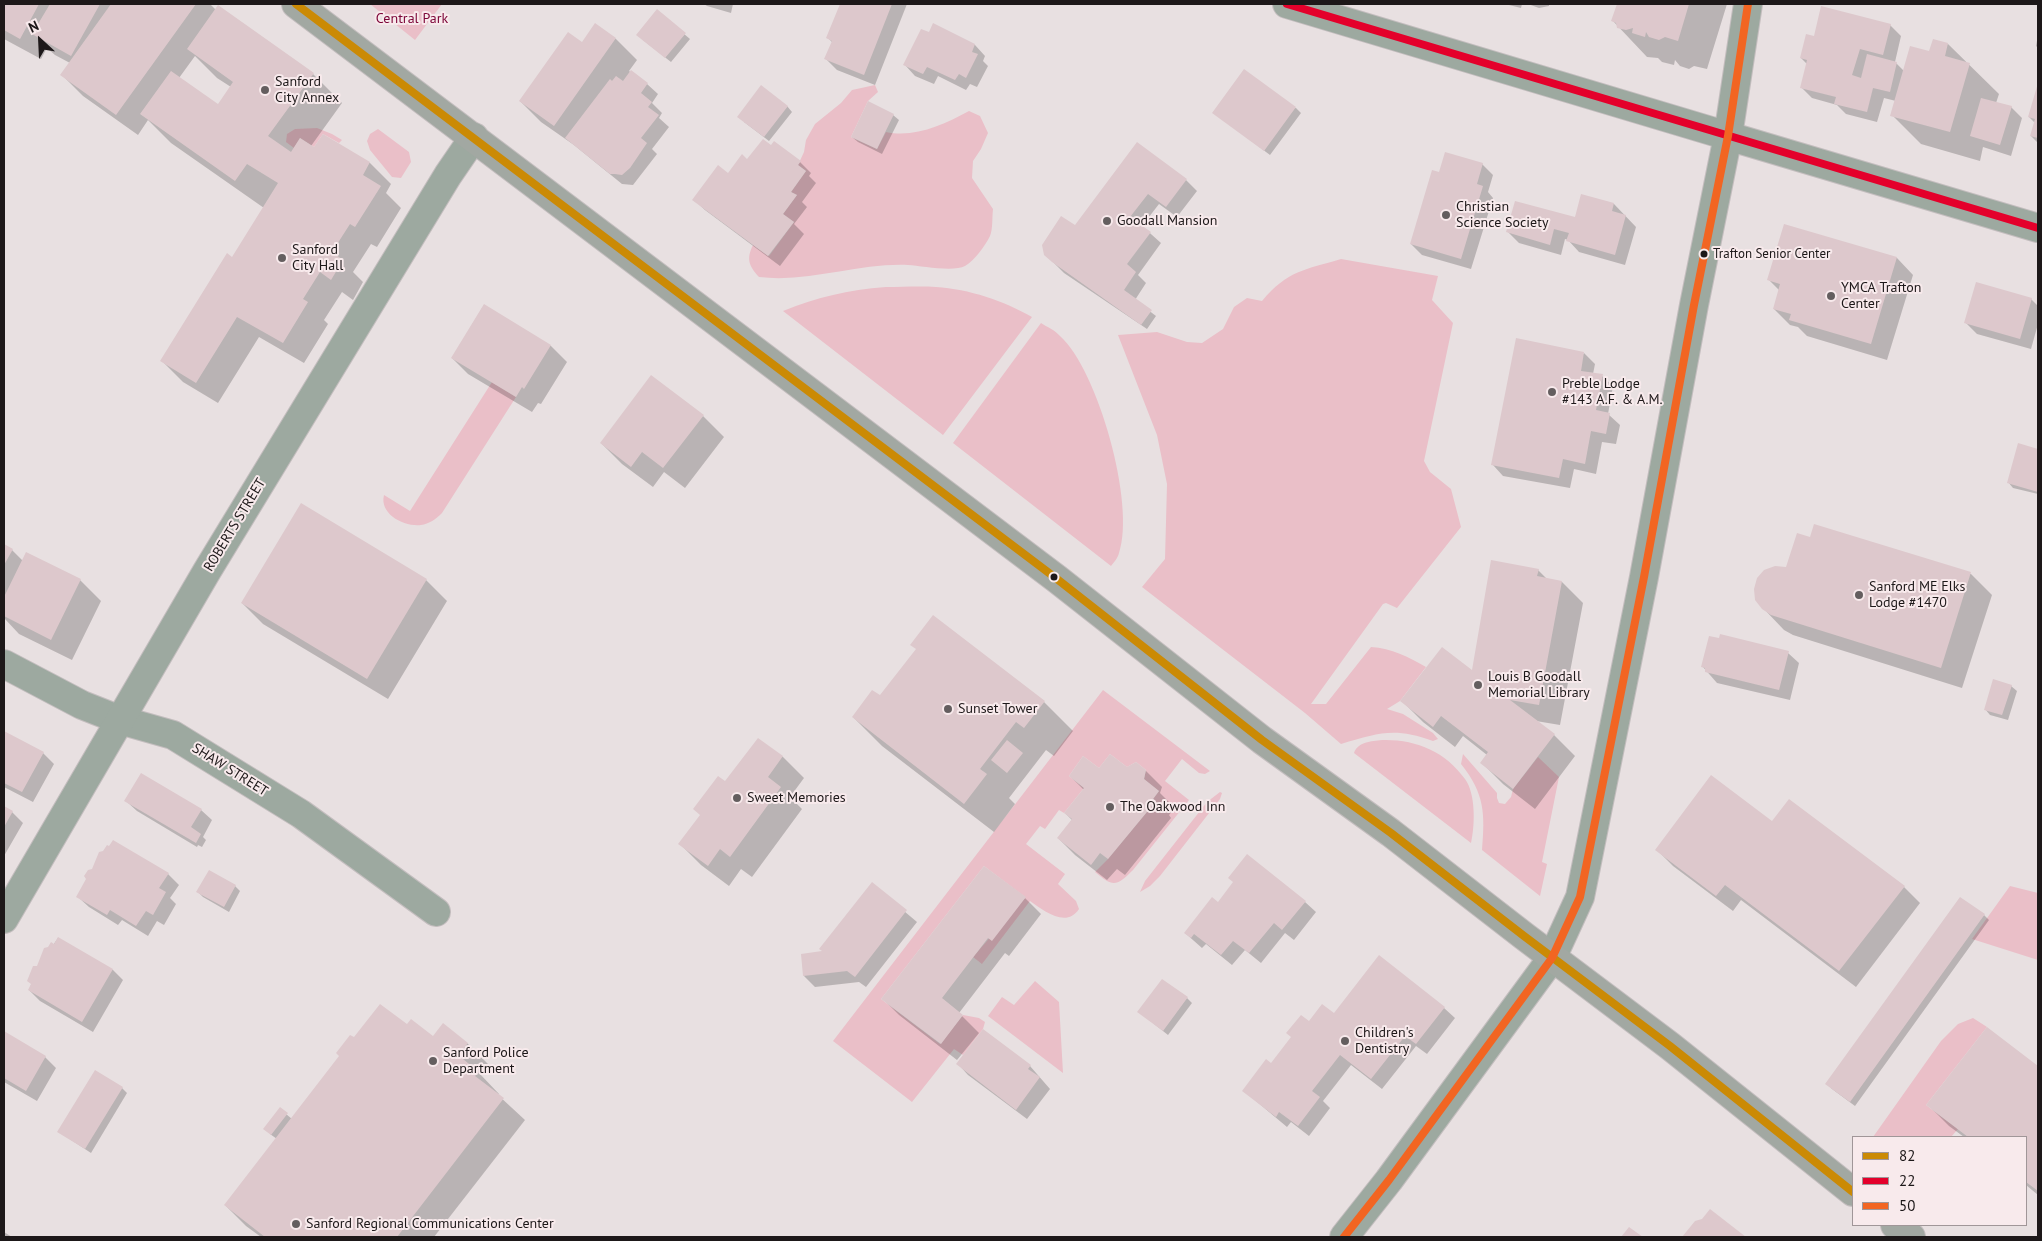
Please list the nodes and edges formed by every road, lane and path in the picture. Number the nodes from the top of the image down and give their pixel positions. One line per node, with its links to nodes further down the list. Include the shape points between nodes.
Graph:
1 (296, 4): 5 (highway)
2 (1287, 4): 4 (street)
3 (1748, 4): 4 (street)
4 (1728, 136): 6 (street); 11 (street, via 1580,897)
5 (474, 137): 8 (street, ROBERTS STREET, via 448,174); 11 (highway, via 1262,740 1391,832)
6 (2038, 228)
7 (4, 664): 8 (street, SHAW STREET, via 82,705)
8 (120, 720): 9 (street, SHAW STREET, via 173,735 301,814); 10 (street, ROBERTS STREET)
9 (436, 912)
10 (4, 919)
11 (1552, 958): 12 (highway, via 1670,1046); 14 (street)
12 (1852, 1191)
13 (1896, 1226): 15 (highway)
14 (1344, 1237)
15 (1911, 1237)

